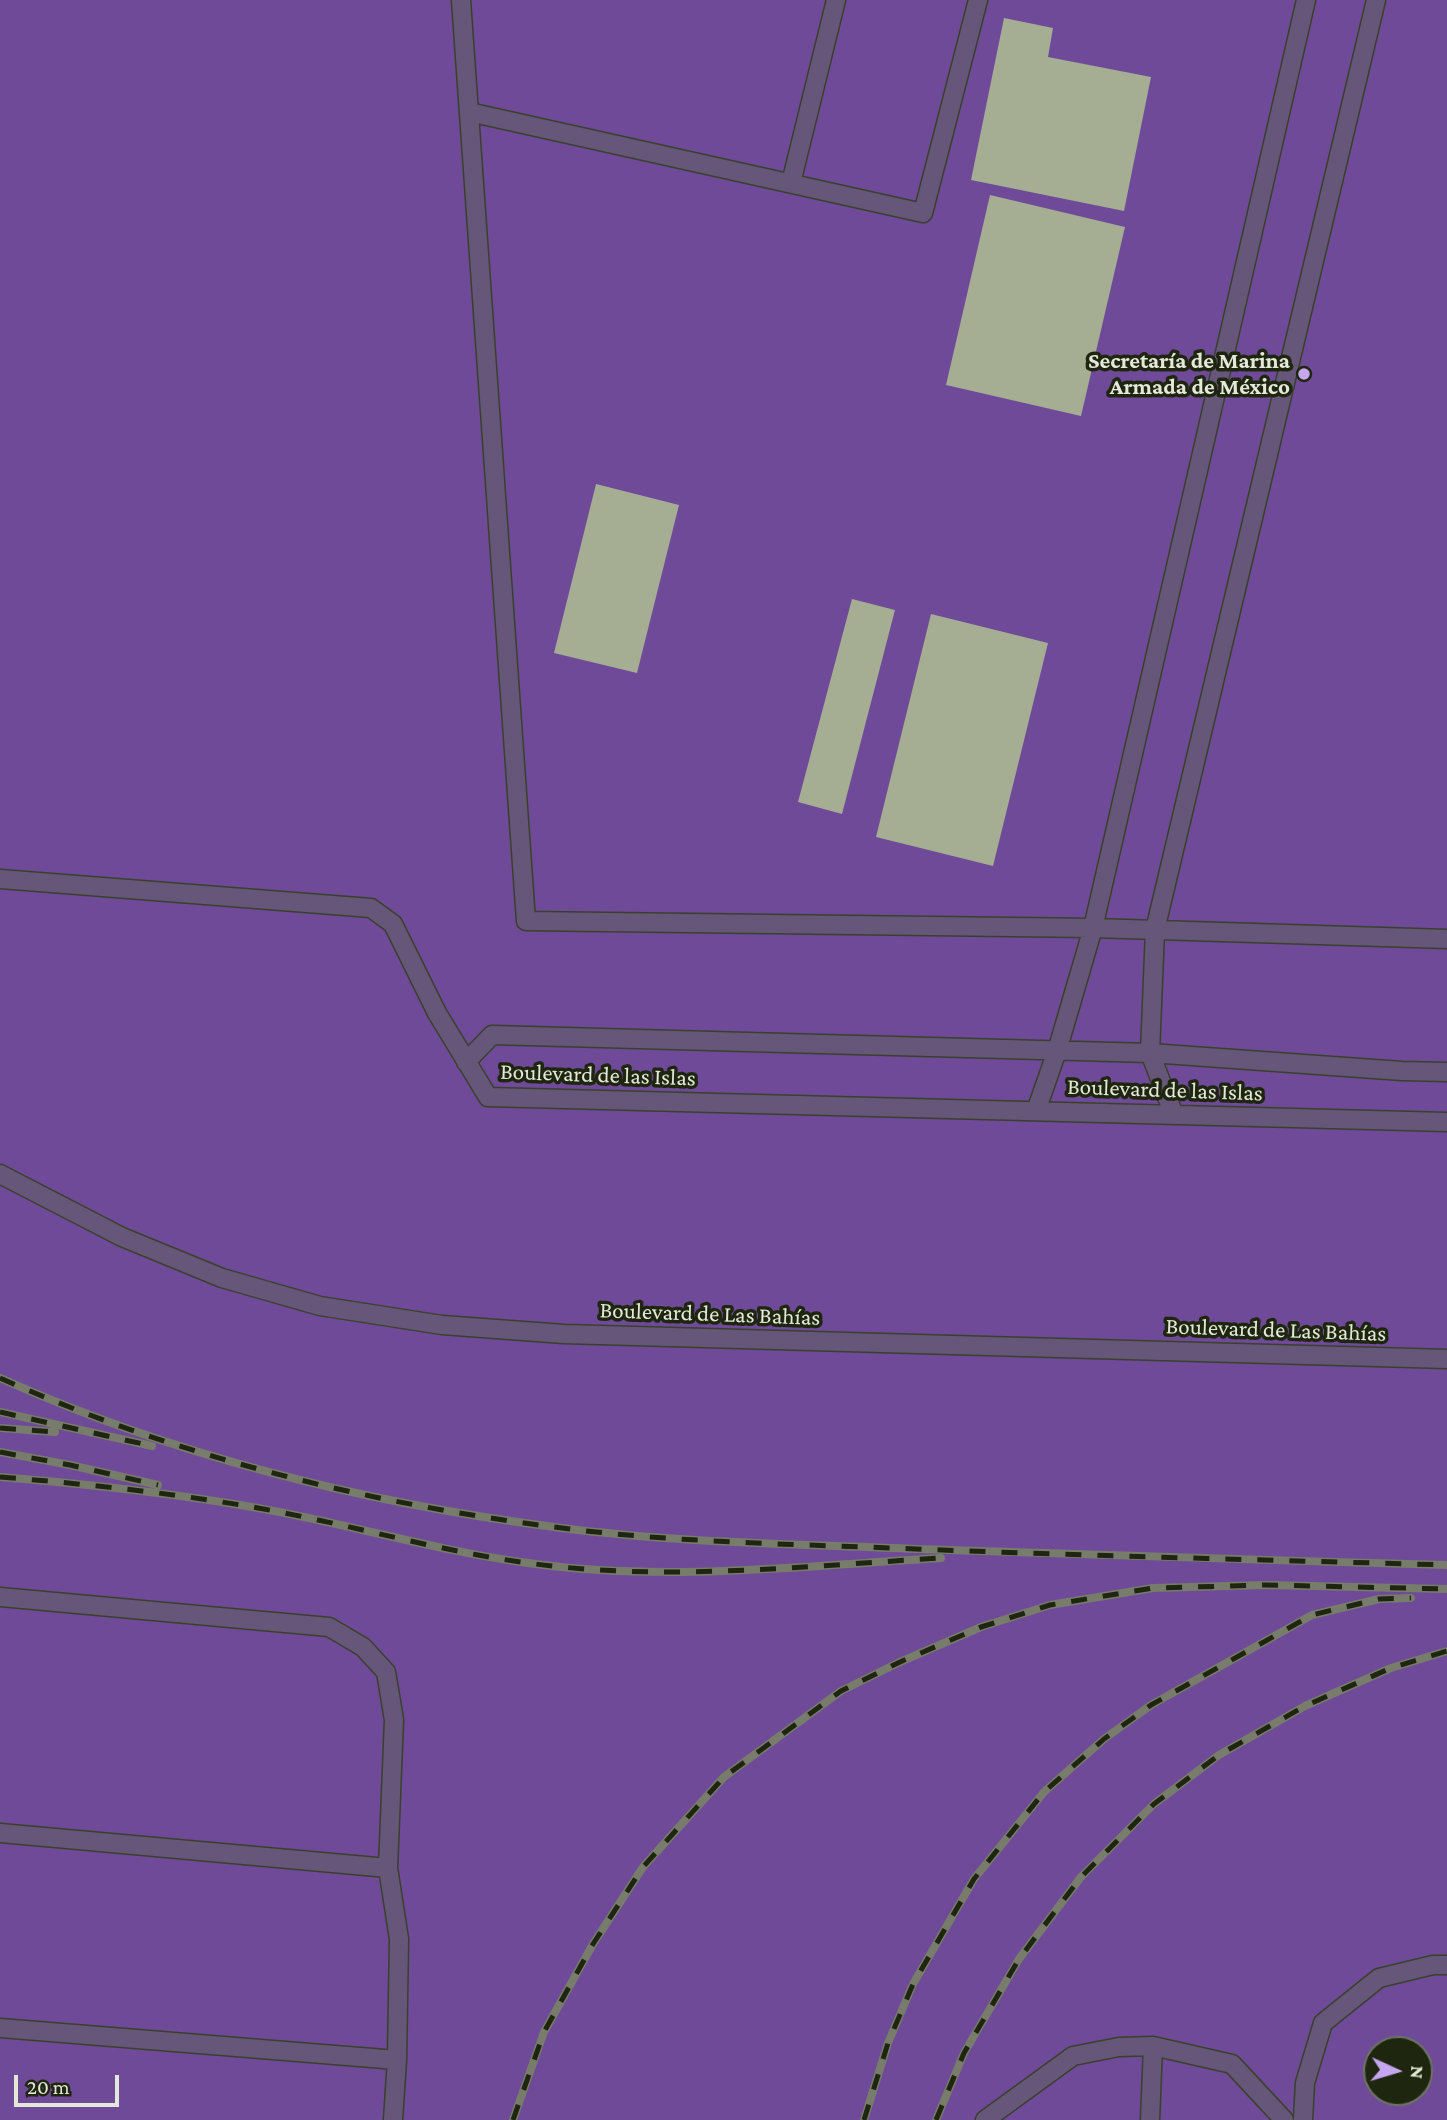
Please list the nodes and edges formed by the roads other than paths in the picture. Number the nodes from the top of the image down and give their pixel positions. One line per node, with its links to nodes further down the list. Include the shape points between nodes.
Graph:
1 (461, 0): 6 (street)
2 (836, 0): 7 (street)
3 (978, 0): 7 (street, via 923,213)
4 (1306, 0): 9 (street)
5 (1376, 0): 10 (street)
6 (469, 112): 7 (street); 9 (street, via 526,921)
7 (791, 183)
8 (0, 878): 14 (street, via 371,908 393,924)
9 (1093, 928): 10 (street); 12 (street)
10 (1154, 930): 11 (street); 13 (street)
11 (1447, 939)
12 (1057, 1051): 13 (street, Boulevard de las Islas); 14 (street, Boulevard de las Islas, via 492,1035); 16 (street)
13 (1150, 1053): 15 (street, Boulevard de las Islas); 17 (street)
14 (466, 1062): 16 (street, Boulevard de las Islas, via 488,1097)
15 (1447, 1072)
16 (1036, 1111): 17 (street, Boulevard de las Islas)
17 (1174, 1115): 18 (street, Boulevard de las Islas)
18 (1447, 1122)
19 (0, 1174): 20 (street, Boulevard de Las Bahías, via 122,1237 222,1278 320,1306 442,1325 564,1334)
20 (1447, 1359)
21 (0, 1597): 23 (street, via 329,1627 363,1647 386,1672 394,1720)
22 (0, 1833): 23 (street)
23 (388, 1868): 27 (street, via 399,1939)
24 (1447, 1965): 32 (street, via 1379,1978 1323,2023 1305,2083)
25 (0, 2028): 27 (street)
26 (1153, 2046): 29 (street, via 1073,2056); 30 (street); 31 (street, via 1232,2064)
27 (397, 2060): 28 (street)
28 (393, 2120)
29 (985, 2120)
30 (1150, 2120)
31 (1284, 2120)
32 (1303, 2120)

